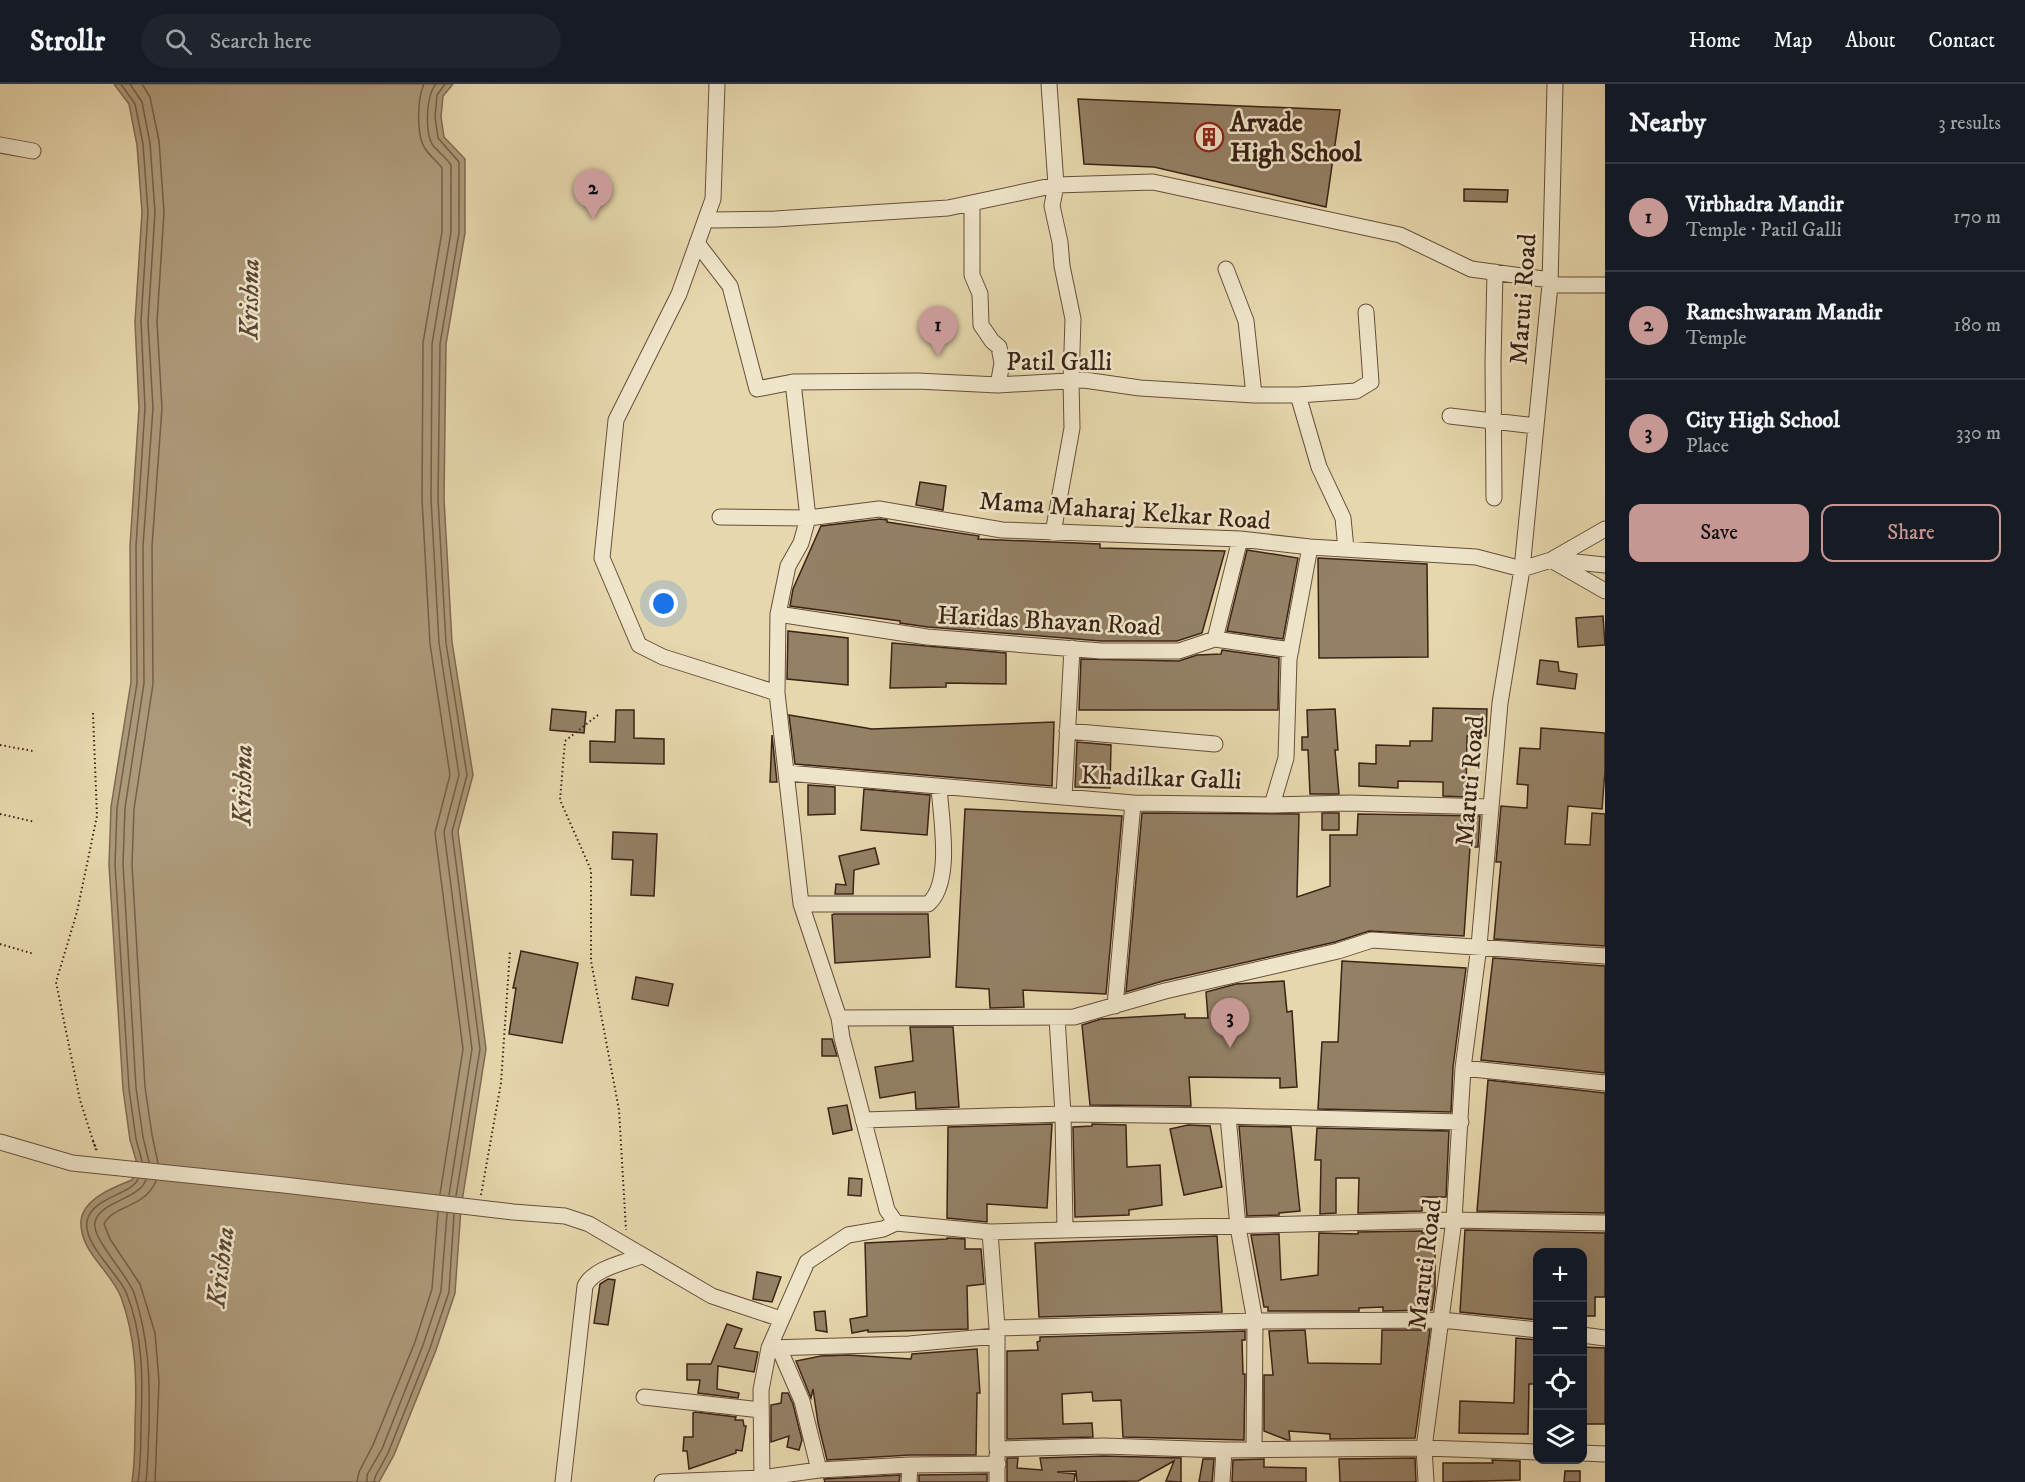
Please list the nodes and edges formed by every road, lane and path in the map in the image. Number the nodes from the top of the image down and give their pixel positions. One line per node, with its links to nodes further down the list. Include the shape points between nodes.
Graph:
1 (717, 84): 8 (street, via 713,199)
2 (1050, 84): 6 (street)
3 (1555, 84): 12 (street, Maruti Road)
4 (0, 145): 5 (street)
5 (33, 151)
6 (1056, 185): 7 (street); 11 (street, via 1152,182 1400,235 1471,269); 15 (street, via 1052,206 1073,319)
7 (972, 203): 8 (street, via 948,208 775,219); 17 (street, via 972,275 981,294 981,325 999,347 1002,363)
8 (707, 217): 9 (street)
9 (697, 243): 16 (street, Patil Galli, via 730,286 757,389); 39 (street, via 679,294 616,420 602,558 639,645 663,657)
10 (1226, 270): 19 (street, via 1246,321)
11 (1495, 272): 12 (street); 21 (street)
12 (1550, 282): 13 (street); 22 (street, Maruti Road)
13 (1605, 285)
14 (1366, 312): 18 (street, Patil Galli, via 1371,381 1356,391)
15 (1071, 381): 17 (street, Patil Galli); 19 (street, Patil Galli); 27 (street, via 1072,428)
16 (793, 382): 17 (street, Patil Galli); 25 (street)
17 (998, 385)
18 (1298, 394): 19 (street, Patil Galli); 30 (street, via 1319,467 1343,518)
19 (1254, 395)
20 (1450, 416): 21 (street)
21 (1494, 421): 22 (street); 23 (street)
22 (1536, 426): 33 (street, Maruti Road)
23 (1494, 498)
24 (720, 517): 25 (street, Mama Maharaj Kelkar Road)
25 (808, 518): 27 (street, Mama Maharaj Kelkar Road, via 879,509 1002,530); 35 (street, via 801,543 788,566)
26 (1605, 529): 31 (street)
27 (1053, 533): 28 (street, Mama Maharaj Kelkar Road)
28 (1240, 538): 29 (street, Mama Maharaj Kelkar Road); 36 (street)
29 (1310, 548): 30 (street, Mama Maharaj Kelkar Road); 38 (street, Khadilkar Galli)
30 (1346, 549): 33 (street, Mama Maharaj Kelkar Road, via 1476,557)
31 (1551, 560): 32 (street); 33 (street); 34 (street)
32 (1605, 565)
33 (1522, 569): 51 (street, Maruti Road, via 1500,703)
34 (1605, 591)
35 (778, 614): 37 (street, Haridas Bhavan Road, via 927,637); 39 (street)
36 (1215, 639): 37 (street, Haridas Bhavan Road, via 1179,651); 38 (street)
37 (1072, 648): 42 (street)
38 (1291, 650): 50 (street, Khadilkar Galli, via 1286,758)
39 (777, 693): 46 (street)
40 (93, 713): 69 (path, via 98,816 77,912 56,982 80,1100 98,1153)
41 (598, 715): 78 (path, via 565,741 560,800 591,870 591,960 619,1110)
42 (1067, 731): 43 (street); 48 (street)
43 (1215, 744)
44 (0, 745): 45 (path)
45 (33, 751)
46 (787, 773): 47 (street, Khadilkar Galli); 54 (street)
47 (939, 787): 48 (street, Khadilkar Galli); 54 (street, via 943,865 934,899 928,904)
48 (1064, 797): 49 (street, Khadilkar Galli)
49 (1133, 803): 50 (street, Khadilkar Galli); 60 (street)
50 (1272, 805): 51 (street)
51 (1491, 807): 56 (street, Maruti Road)
52 (0, 814): 53 (path)
53 (35, 822)
54 (801, 904): 61 (street)
55 (0, 944): 58 (path)
56 (1479, 946): 59 (street); 60 (street, via 1372,940); 63 (street, Maruti Road)
57 (510, 951): 71 (path, via 501,1083)
58 (33, 954)
59 (1605, 956)
60 (1115, 1006): 62 (street)
61 (839, 1018): 62 (street); 67 (street)
62 (1057, 1018): 65 (street)
63 (1463, 1068): 64 (street); 68 (street, Maruti Road)
64 (1605, 1083)
65 (1063, 1114): 66 (street); 67 (street); 76 (street)
66 (1228, 1116): 68 (street); 75 (street)
67 (863, 1120): 73 (street, via 887,1210)
68 (1461, 1122): 72 (street, Maruti Road)
69 (93, 1141)
70 (0, 1142): 79 (street, via 72,1163 565,1216 589,1224)
71 (481, 1198)
72 (1454, 1220): 74 (street); 75 (street); 81 (street, Maruti Road)
73 (896, 1223): 77 (street); 80 (street, via 848,1235 807,1262)
74 (1605, 1223)
75 (1238, 1227): 76 (street); 82 (street)
76 (1065, 1229): 77 (street)
77 (990, 1232): 84 (street)
78 (627, 1236)
79 (641, 1256): 80 (street, via 712,1296); 101 (street, via 596,1274 585,1286)
80 (781, 1319): 87 (street)
81 (1442, 1320): 82 (street); 83 (street); 90 (street, Maruti Road)
82 (1255, 1321): 84 (street); 93 (street)
83 (1533, 1329)
84 (997, 1332): 87 (street, via 909,1344); 91 (street)
85 (1587, 1336): 86 (street)
86 (1605, 1338)
87 (774, 1348): 89 (street, via 761,1390); 99 (street, via 802,1401)
88 (644, 1397): 89 (street)
89 (761, 1410): 100 (street)
90 (1424, 1448): 93 (street); 94 (street); 106 (street, Maruti Road)
91 (997, 1449): 92 (street, via 1104,1446); 97 (street)
92 (1224, 1450): 93 (street); 105 (street)
93 (1254, 1450)
94 (1533, 1452)
95 (1587, 1453): 96 (street)
96 (1605, 1454)
97 (998, 1464): 98 (street); 104 (street)
98 (910, 1465): 99 (street); 103 (street)
99 (819, 1470): 100 (street)
100 (761, 1480): 102 (street)
101 (563, 1482)
102 (662, 1482)
103 (909, 1482)
104 (997, 1482)
105 (1222, 1482)
106 (1426, 1482)

